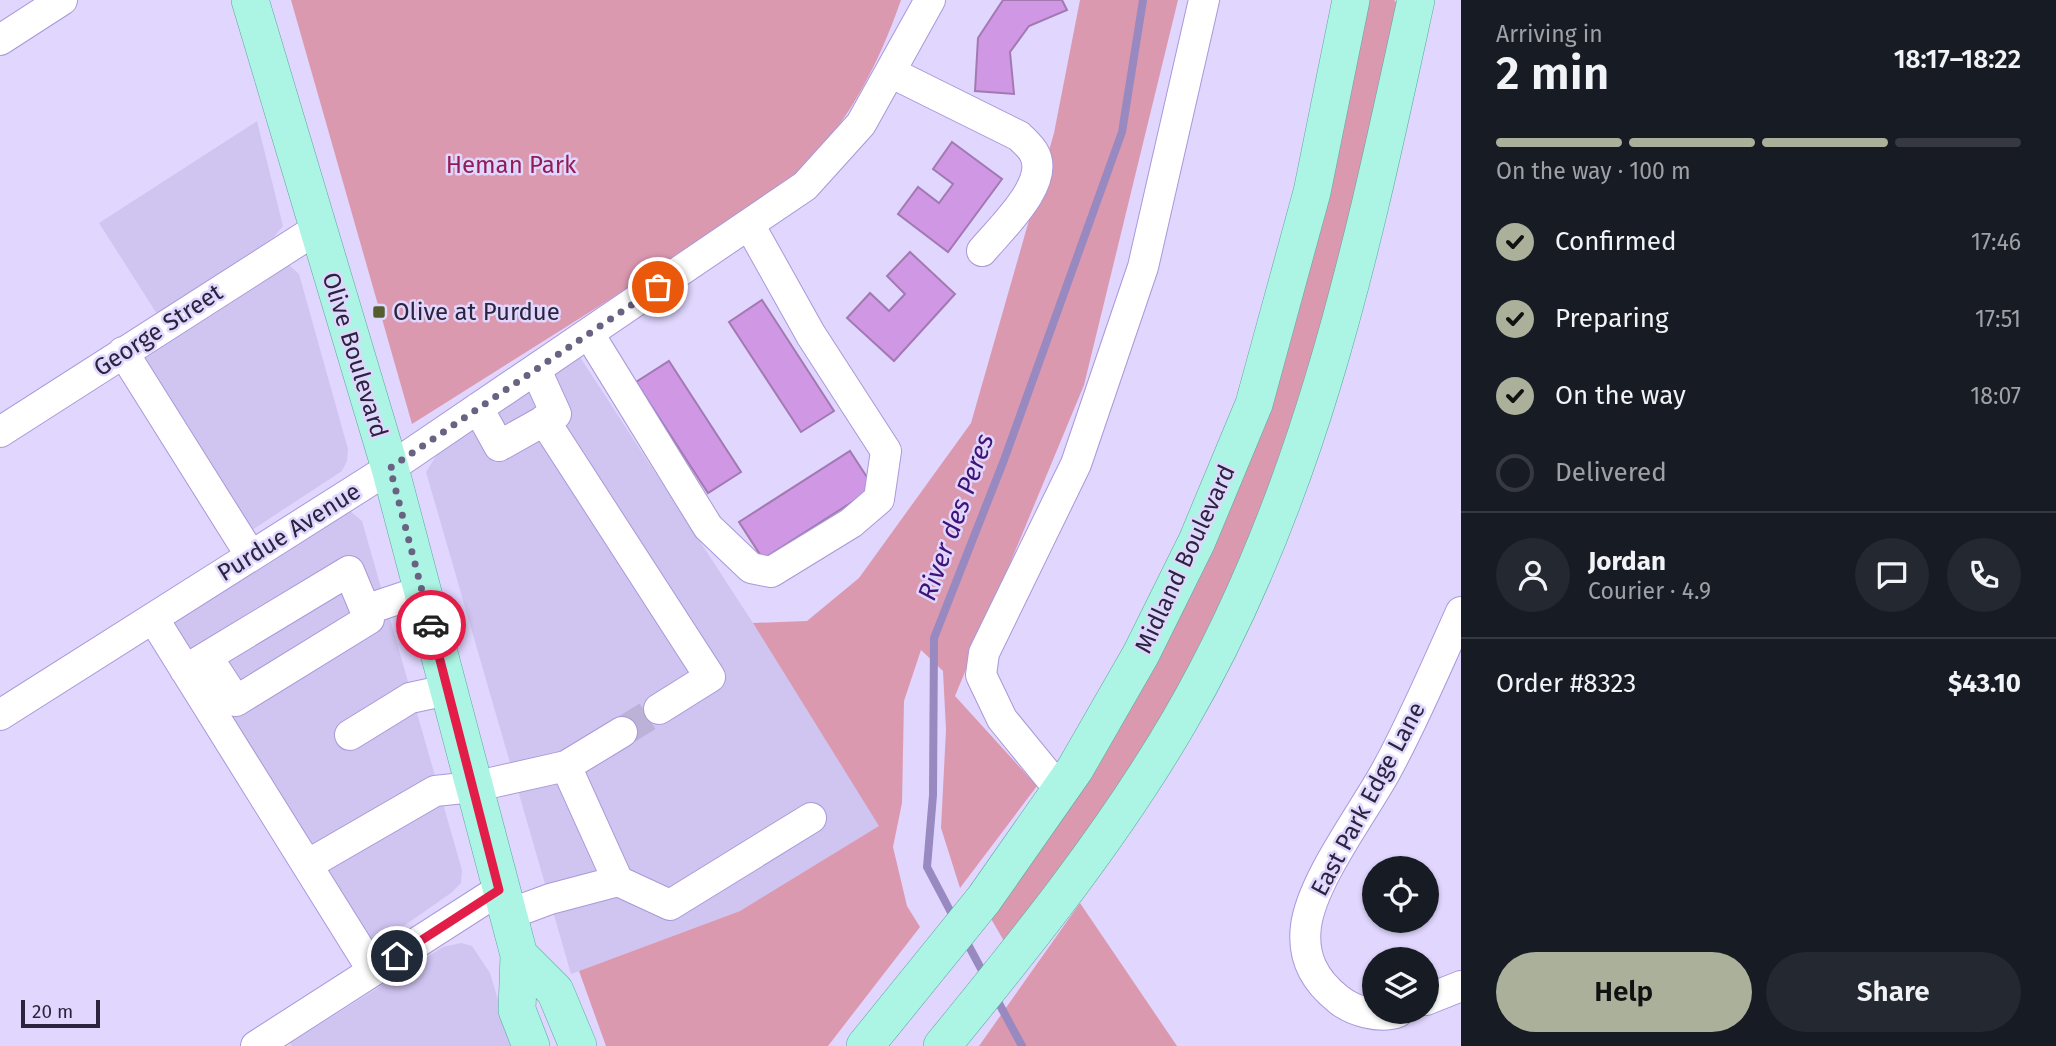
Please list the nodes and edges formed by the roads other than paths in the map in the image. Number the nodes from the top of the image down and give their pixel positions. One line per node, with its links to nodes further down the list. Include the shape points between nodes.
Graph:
1 (62, 0): 7 (street)
2 (250, 0): 10 (main road, Olive Boulevard)
3 (930, 0): 8 (street, Purdue Avenue)
4 (1204, 0): 33 (street, via 1139,280 1076,464 984,653 981,676 1002,719)
5 (1352, 0): 33 (main road, Midland Boulevard, via 1312,192 1254,404 1197,541 1141,654)
6 (1416, 0): 44 (main road, via 1363,238 1326,378 1286,493 1241,601 1180,720 1110,829)
7 (0, 40)
8 (890, 72): 9 (street, Purdue Avenue, via 861,124 831,160 805,186); 11 (street, via 1019,136 1035,153 1039,172 1028,196)
9 (750, 226): 12 (street, Purdue Avenue); 12 (street, via 811,335 886,451 879,499 851,523 771,572 751,568 708,527)
10 (317, 229): 13 (street, George Street); 18 (main road, Olive Boulevard)
11 (982, 251)
12 (589, 334): 14 (street, Purdue Avenue)
13 (123, 352): 17 (street, George Street); 19 (street)
14 (536, 370): 15 (street, Purdue Avenue); 16 (street, via 556,414)
15 (478, 408): 16 (street, via 499,446); 18 (street, Purdue Avenue)
16 (544, 420): 27 (street, via 710,677)
17 (0, 432)
18 (390, 468): 19 (street, Purdue Avenue); 20 (main road, Olive Boulevard)
19 (251, 556): 23 (street, Purdue Avenue)
20 (422, 592): 21 (street); 25 (main road, Olive Boulevard)
21 (365, 610): 24 (street, via 349,571); 26 (street, via 369,620)
22 (1461, 612): 42 (street, East Park Edge Lane, via 1387,769 1315,895 1305,940 1310,965 1324,988)
23 (153, 618): 24 (street); 28 (street, Purdue Avenue)
24 (197, 664): 26 (street)
25 (447, 690): 30 (street, via 410,698); 32 (main road, Olive Boulevard)
26 (224, 708): 35 (street)
27 (659, 709)
28 (0, 715)
29 (622, 732): 31 (street)
30 (350, 735)
31 (566, 766): 32 (street); 36 (street)
32 (472, 787): 35 (street, via 435,791); 37 (main road, Olive Boulevard)
33 (1060, 790): 43 (main road, Midland Boulevard, via 984,899 923,974)
34 (811, 818): 36 (street, via 670,905)
35 (307, 865): 39 (street)
36 (618, 881): 37 (street)
37 (503, 902): 38 (main road, Olive Boulevard); 39 (street)
38 (519, 955): 46 (main road, Olive Boulevard, via 517,1010); 47 (main road, Olive Boulevard, via 555,990)
39 (373, 971): 45 (street)
40 (1461, 986): 41 (street)
41 (1439, 995)
42 (1362, 1011)
43 (881, 1040)
44 (947, 1040)
45 (271, 1042)
46 (531, 1046)
47 (578, 1046)

